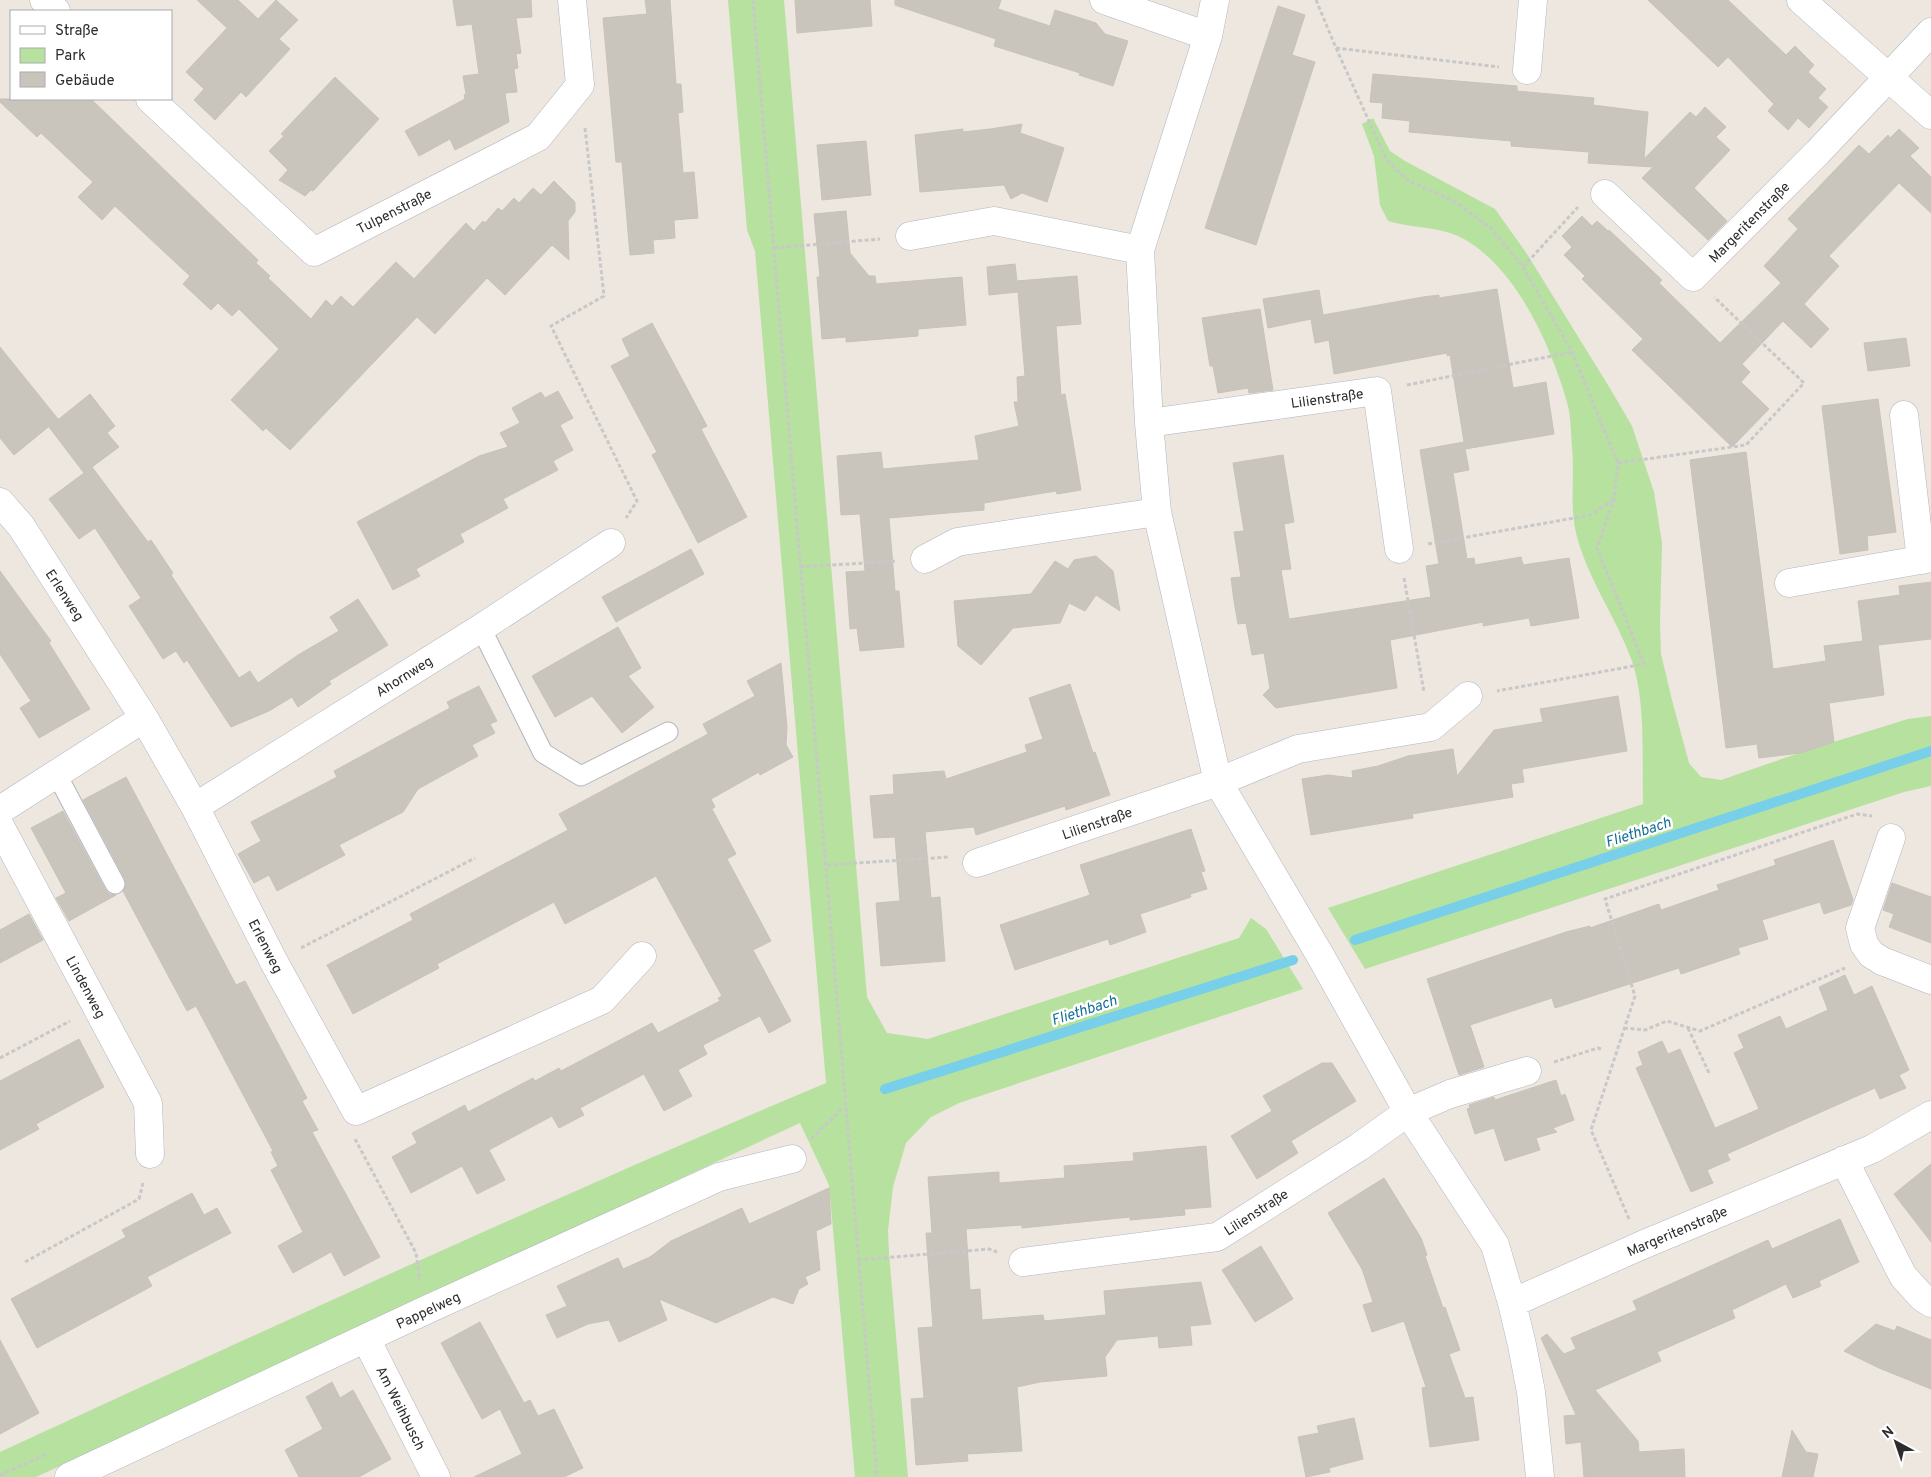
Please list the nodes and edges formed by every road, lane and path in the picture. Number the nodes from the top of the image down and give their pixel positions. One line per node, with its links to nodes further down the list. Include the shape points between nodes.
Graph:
1 (44, 0): 9 (street)
2 (572, 0): 15 (street)
3 (753, 0): 20 (path)
4 (1104, 0): 11 (street)
5 (1215, 0): 11 (street)
6 (1316, 0): 12 (path)
7 (1533, 0): 13 (street)
8 (1801, 0): 14 (street)
9 (55, 10)
10 (1931, 32): 14 (street, Margeritenstraße)
11 (1208, 36): 21 (street)
12 (1336, 48): 13 (path); 22 (path, via 1386,160 1406,180 1454,201 1492,230)
13 (1527, 70)
14 (1886, 77): 17 (street); 23 (street, Margeritenstraße, via 1818,152)
15 (580, 85): 16 (street, Tulpenstraße, via 538,137 314,252); 32 (path, via 604,296 551,326 637,500)
16 (151, 100)
17 (1931, 115)
18 (1605, 194): 22 (path, via 1590,194); 23 (street)
19 (910, 236): 20 (path); 21 (street, via 994,221)
20 (774, 248): 36 (path)
21 (1140, 250): 27 (street)
22 (1523, 267): 24 (path)
23 (1693, 277): 28 (path, via 1804,383 1746,445)
24 (1572, 352): 25 (path); 28 (path)
25 (1377, 391): 27 (street, Lilienstraße); 33 (street, Lilienstraße)
26 (1904, 415): 35 (street)
27 (1149, 423): 31 (street)
28 (1618, 463): 29 (path)
29 (1614, 500): 33 (path, via 1591,515); 39 (path, via 1597,548 1644,664)
30 (0, 502): 40 (street, Erlenweg, via 21,526)
31 (1157, 512): 34 (street, via 957,542); 44 (street)
32 (611, 543): 38 (street, Ahornweg)
33 (1399, 549): 41 (path)
34 (925, 559): 36 (path)
35 (1926, 559): 37 (street)
36 (800, 567): 51 (path)
37 (1789, 583)
38 (481, 628): 42 (lane, via 543,753 581,776); 45 (street, Ahornweg)
39 (1468, 696): 41 (street)
40 (144, 718): 43 (street); 45 (street, Erlenweg)
41 (1431, 727): 44 (street, Lilienstraße, via 1298,749)
42 (668, 732)
43 (57, 775): 46 (street); 52 (lane)
44 (1218, 782): 50 (street, Lilienstraße); 66 (street)
45 (195, 806): 55 (street, Erlenweg)
46 (0, 810)
47 (0, 826): 57 (street, Lindenweg)
48 (1891, 838): 53 (street, via 1860,928 1864,944); 58 (path, via 1882,817 1857,814 1604,899 1634,996)
49 (475, 858): 55 (path)
50 (977, 863): 51 (path, via 951,857)
51 (827, 865): 64 (path)
52 (115, 884)
53 (1871, 954): 56 (street, via 1882,962); 59 (path, via 1700,1031)
54 (642, 956): 65 (street, via 602,1000)
55 (274, 962): 65 (street, Erlenweg)
56 (1931, 980)
57 (96, 1008): 61 (path); 68 (street, Lindenweg, via 148,1103)
58 (1624, 1028): 59 (path, via 1645,1030 1667,1021); 71 (path, via 1592,1130)
59 (1688, 1028): 63 (path)
60 (1601, 1049): 62 (path)
61 (0, 1058)
62 (1527, 1071): 66 (street, Lilienstraße, via 1450,1094)
63 (1710, 1075)
64 (844, 1107): 69 (path); 72 (path)
65 (356, 1111): 77 (path, via 355,1140 416,1253)
66 (1408, 1112): 74 (street, Lilienstraße, via 1217,1237); 75 (street, via 1495,1245)
67 (1931, 1115): 70 (street, Margeritenstraße, via 1872,1150)
68 (150, 1154): 73 (path, via 139,1199)
69 (792, 1159): 77 (street, Pappelweg, via 719,1177)
70 (1844, 1160): 71 (street, Margeritenstraße); 76 (street, via 1903,1276)
71 (1640, 1246): 75 (street, Margeritenstraße)
72 (858, 1260): 74 (path, via 989,1249); 82 (path)
73 (25, 1262)
74 (1023, 1262)
75 (1512, 1303): 79 (street, via 1530,1392)
76 (1931, 1303)
77 (426, 1310): 78 (street, Pappelweg)
78 (366, 1339): 80 (street, Pappelweg); 81 (street, Am Weihbusch)
79 (1532, 1476)
80 (69, 1477)
81 (436, 1477)
82 (877, 1477)

